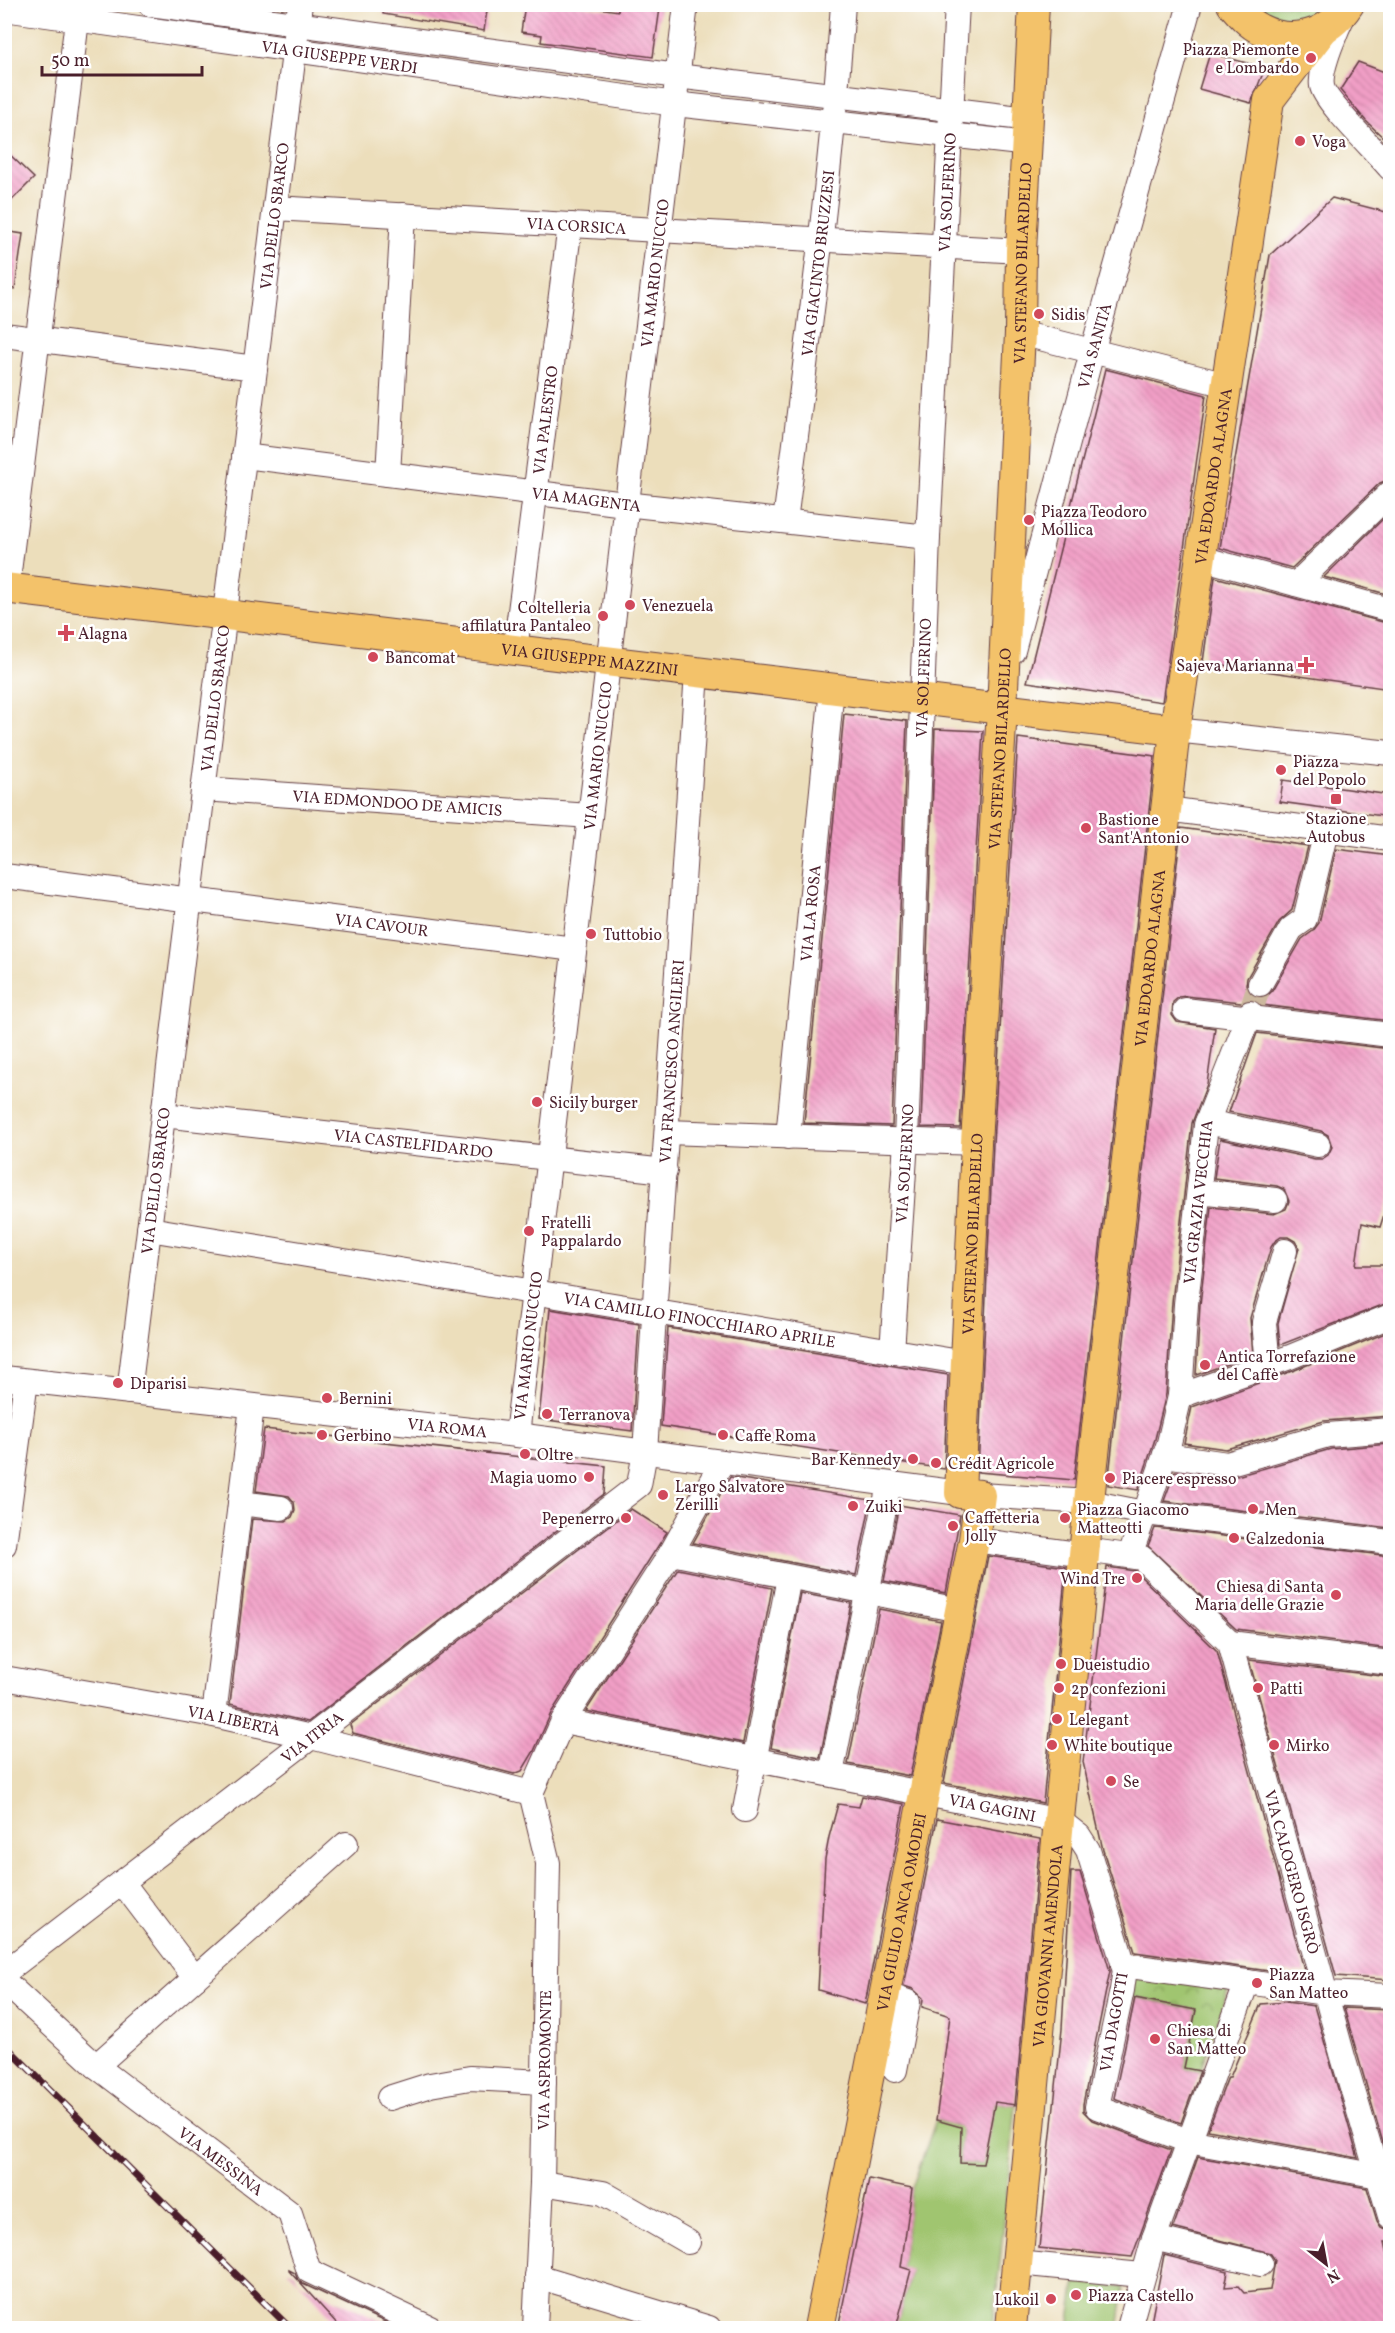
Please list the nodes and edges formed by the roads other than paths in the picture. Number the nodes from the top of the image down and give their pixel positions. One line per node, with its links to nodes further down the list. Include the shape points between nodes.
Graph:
1 (150, 4): 10 (street, VIA GIUSEPPE VERDI)
2 (686, 4): 14 (street, VIA MARIO NUCCIO)
3 (843, 4): 15 (street, VIA GIACINTO BRUZZESI)
4 (957, 4): 17 (street, VIA SOLFERINO)
5 (1034, 4): 19 (main road, VIA STEFANO BILARDELLO)
6 (1190, 4): 32 (street, VIA SANITÀ)
7 (1232, 4): 12 (main road, via 1258,29 1279,37 1301,38)
8 (1349, 7): 12 (main road, VIA EDOARDO ALAGNA); 21 (street, via 1324,67 1322,86)
9 (4, 9): 11 (street, VIA GIUSEPPE VERDI)
10 (299, 15): 13 (street, VIA DELLO SBARCO); 14 (street, VIA GIUSEPPE VERDI)
11 (77, 20): 13 (street, VIA GIUSEPPE VERDI); 31 (street)
12 (1322, 31): 34 (main road, VIA EDOARDO ALAGNA, via 1269,100)
13 (294, 50): 16 (street, VIA GIUSEPPE VERDI); 22 (street, VIA DELLO SBARCO)
14 (677, 76): 15 (street, VIA GIUSEPPE VERDI); 16 (street, VIA MARIO NUCCIO)
15 (837, 96): 17 (street, VIA GIUSEPPE VERDI); 18 (street, VIA GIACINTO BRUZZESI)
16 (675, 104): 18 (street, VIA GIUSEPPE VERDI); 25 (street, VIA MARIO NUCCIO)
17 (951, 110): 19 (street, VIA GIUSEPPE VERDI); 20 (street, VIA SOLFERINO)
18 (834, 123): 20 (street, VIA GIUSEPPE VERDI); 26 (street, VIA GIACINTO BRUZZESI)
19 (1028, 132): 20 (street, VIA GIUSEPPE VERDI); 28 (main road, VIA STEFANO BILARDELLO)
20 (950, 135): 27 (street, VIA SOLFERINO)
21 (1390, 168)
22 (275, 208): 23 (street, VIA CORSICA); 33 (street, VIA DELLO SBARCO)
23 (403, 215): 24 (street, VIA CORSICA); 36 (street)
24 (570, 225): 25 (street, VIA CORSICA); 37 (street, VIA PALESTRO)
25 (659, 230): 26 (street, VIA CORSICA); 39 (street, VIA MARIO NUCCIO)
26 (822, 239): 27 (street, VIA CORSICA); 40 (street, VIA GIACINTO BRUZZESI)
27 (944, 247): 28 (street, VIA CORSICA); 41 (street, VIA SOLFERINO)
28 (1021, 251): 29 (main road, VIA STEFANO BILARDELLO)
29 (1020, 333): 32 (street); 52 (main road, VIA STEFANO BILARDELLO)
30 (4, 335): 31 (street)
31 (38, 339): 33 (street); 44 (street)
32 (1092, 352): 34 (street); 52 (street, VIA SANITÀ)
33 (255, 368): 35 (street, VIA DELLO SBARCO)
34 (1227, 385): 42 (main road, VIA EDOARDO ALAGNA)
35 (244, 456): 36 (street, VIA MAGENTA); 46 (street, VIA DELLO SBARCO)
36 (388, 474): 37 (street, VIA MAGENTA)
37 (536, 492): 39 (street, VIA MAGENTA); 47 (street, VIA PALESTRO)
38 (1390, 493): 43 (street)
39 (625, 504): 40 (street, VIA MAGENTA); 48 (street, VIA MARIO NUCCIO)
40 (785, 521): 41 (street, VIA MAGENTA)
41 (928, 537): 51 (street, VIA SOLFERINO)
42 (1202, 558): 43 (street); 53 (main road, VIA EDOARDO ALAGNA)
43 (1296, 585): 45 (street)
44 (6, 588): 46 (main road, VIA GIUSEPPE MAZZINI)
45 (1390, 610)
46 (225, 615): 47 (main road, VIA GIUSEPPE MAZZINI); 55 (street, VIA DELLO SBARCO)
47 (515, 650): 48 (main road, VIA GIUSEPPE MAZZINI)
48 (609, 662): 49 (main road, VIA GIUSEPPE MAZZINI); 57 (street, VIA MARIO NUCCIO)
49 (697, 672): 50 (main road, VIA GIUSEPPE MAZZINI); 69 (street, VIA FRANCESCO ANGILERI)
50 (832, 688): 51 (main road, VIA GIUSEPPE MAZZINI); 70 (street, VIA LA ROSA)
51 (921, 699): 52 (main road, VIA GIUSEPPE MAZZINI); 71 (street, VIA SOLFERINO)
52 (1003, 699): 53 (main road, VIA GIUSEPPE MAZZINI); 72 (main road, VIA STEFANO BILARDELLO)
53 (1175, 730): 54 (street); 56 (main road, VIA EDOARDO ALAGNA)
54 (1390, 753)
55 (203, 789): 57 (street, VIA EDMONDOO DE AMICIS); 61 (street, VIA DELLO SBARCO)
56 (1167, 809): 58 (street); 95 (main road, VIA EDOARDO ALAGNA)
57 (590, 816): 62 (street, VIA MARIO NUCCIO)
58 (1324, 839): 59 (street); 63 (street, via 1305,919 1291,929)
59 (1390, 840)
60 (4, 876): 61 (street, VIA CAVOUR)
61 (190, 900): 62 (street, VIA CAVOUR); 67 (street, VIA DELLO SBARCO)
62 (574, 949): 74 (street, VIA MARIO NUCCIO)
63 (1260, 984)
64 (1185, 1010): 65 (street, via 1233,1017)
65 (1249, 1015): 66 (street); 68 (street, VIA GRAZIA VECCHIA)
66 (1390, 1035)
67 (163, 1114): 74 (street, VIA CASTELFIDARDO); 78 (street, VIA DELLO SBARCO)
68 (1207, 1122): 73 (street); 76 (street, VIA GRAZIA VECCHIA)
69 (667, 1132): 70 (street); 75 (street, VIA FRANCESCO ANGILERI)
70 (788, 1137): 71 (street)
71 (906, 1141): 72 (street); 83 (street, VIA SOLFERINO)
72 (976, 1143): 84 (main road, VIA STEFANO BILARDELLO)
73 (1318, 1145)
74 (549, 1158): 75 (street, VIA CASTELFIDARDO); 80 (street, VIA MARIO NUCCIO)
75 (664, 1171): 81 (street, VIA FRANCESCO ANGILERI)
76 (1200, 1191): 77 (street); 88 (street, VIA GRAZIA VECCHIA)
77 (1275, 1200)
78 (149, 1229): 80 (street, VIA CAMILLO FINOCCHIARO APRILE); 87 (street, VIA DELLO SBARCO)
79 (1286, 1251): 85 (street, via 1264,1322)
80 (534, 1292): 81 (street, VIA CAMILLO FINOCCHIARO APRILE); 91 (street, VIA MARIO NUCCIO)
81 (654, 1312): 83 (street, VIA CAMILLO FINOCCHIARO APRILE); 92 (street, VIA FRANCESCO ANGILERI)
82 (1390, 1316): 85 (street)
83 (892, 1352): 84 (street, VIA CAMILLO FINOCCHIARO APRILE)
84 (966, 1363): 97 (main road, VIA STEFANO BILARDELLO)
85 (1268, 1365): 88 (street)
86 (15, 1380): 87 (street, VIA ROMA); 103 (street)
87 (129, 1392): 89 (street, VIA ROMA)
88 (1180, 1396): 93 (street, VIA GRAZIA VECCHIA)
89 (252, 1406): 91 (street, VIA ROMA); 98 (street)
90 (1390, 1430): 93 (street, via 1328,1436 1227,1464)
91 (517, 1435): 92 (street, VIA ROMA)
92 (645, 1452): 94 (street, VIA ROMA); 115 (street, VIA ITRIA, via 639,1485)
93 (1165, 1455): 99 (street, VIA GRAZIA VECCHIA)
94 (722, 1462): 96 (street, VIA ROMA); 104 (street)
95 (1090, 1492): 97 (street); 99 (street); 105 (main road, VIA EDOARDO ALAGNA)
96 (887, 1493): 97 (street, VIA ROMA); 108 (street)
97 (970, 1494): 101 (main road, VIA GIULIO ANCA OMODEI)
98 (240, 1503): 100 (street); 113 (street)
99 (1147, 1505): 102 (street); 106 (street, VIA GRAZIA VECCHIA)
100 (281, 1508)
101 (974, 1540): 105 (street); 109 (main road, VIA GIULIO ANCA OMODEI)
102 (1390, 1542)
103 (4, 1545)
104 (671, 1553): 107 (street); 114 (street)
105 (1085, 1556): 106 (street); 121 (main road, VIA GIOVANNI AMENDOLA)
106 (1136, 1556): 110 (street)
107 (789, 1576): 108 (street); 116 (street)
108 (867, 1592): 109 (street); 117 (street)
109 (959, 1610): 119 (main road, VIA GIULIO ANCA OMODEI)
110 (1230, 1643): 111 (street); 129 (street, VIA CALOGERO ISGRÒ)
111 (1390, 1663)
112 (4, 1678): 113 (street, VIA LIBERTÀ)
113 (214, 1715): 115 (street, VIA LIBERTÀ)
114 (563, 1721): 116 (street, VIA GAGINI); 118 (street)
115 (311, 1737): 118 (street, VIA LIBERTÀ); 123 (street, VIA ITRIA)
116 (754, 1759): 117 (street, VIA GAGINI); 120 (street)
117 (831, 1774): 119 (street, VIA GAGINI)
118 (531, 1793): 134 (street, VIA ASPROMONTE, via 548,1863)
119 (924, 1793): 121 (street, VIA GAGINI); 130 (main road, VIA GIULIO ANCA OMODEI)
120 (745, 1810)
121 (1060, 1821): 124 (street, VIA DAGOTTI, via 1080,1836 1088,1850); 142 (main road, VIA GIOVANNI AMENDOLA)
122 (346, 1844): 126 (street)
123 (122, 1882): 125 (street, VIA ITRIA); 126 (street)
124 (1123, 1965): 128 (street); 136 (street, VIA DAGOTTI, via 1122,1990 1096,2107)
125 (4, 1973)
126 (195, 1978): 132 (street)
127 (4, 1981): 132 (street, VIA MESSINA)
128 (1245, 1989): 129 (street); 136 (street)
129 (1325, 1993): 131 (street); 137 (street, VIA CALOGERO ISGRÒ)
130 (885, 1994): 133 (street, via 908,2002); 149 (main road, VIA GIULIO ANCA OMODEI)
131 (1390, 1996)
132 (96, 2066): 146 (street, VIA MESSINA, via 290,2213 309,2271)
133 (895, 2070)
134 (544, 2082): 135 (street, via 470,2078); 138 (street, VIA ASPROMONTE)
135 (389, 2098)
136 (1188, 2141): 137 (street); 140 (street)
137 (1379, 2176): 139 (street, VIA CALOGERO ISGRÒ)
138 (542, 2183): 141 (street, via 603,2193); 145 (street, VIA ASPROMONTE)
139 (1390, 2216)
140 (1154, 2238): 143 (street); 144 (street)
141 (688, 2242)
142 (1017, 2262): 144 (street); 150 (main road, VIA GIOVANNI AMENDOLA)
143 (1261, 2264)
144 (1143, 2275): 151 (street)
145 (537, 2276): 147 (street, VIA ASPROMONTE); 148 (street)
146 (430, 2328)
147 (535, 2328)
148 (709, 2328)
149 (819, 2328)
150 (1011, 2328)
151 (1129, 2328)

